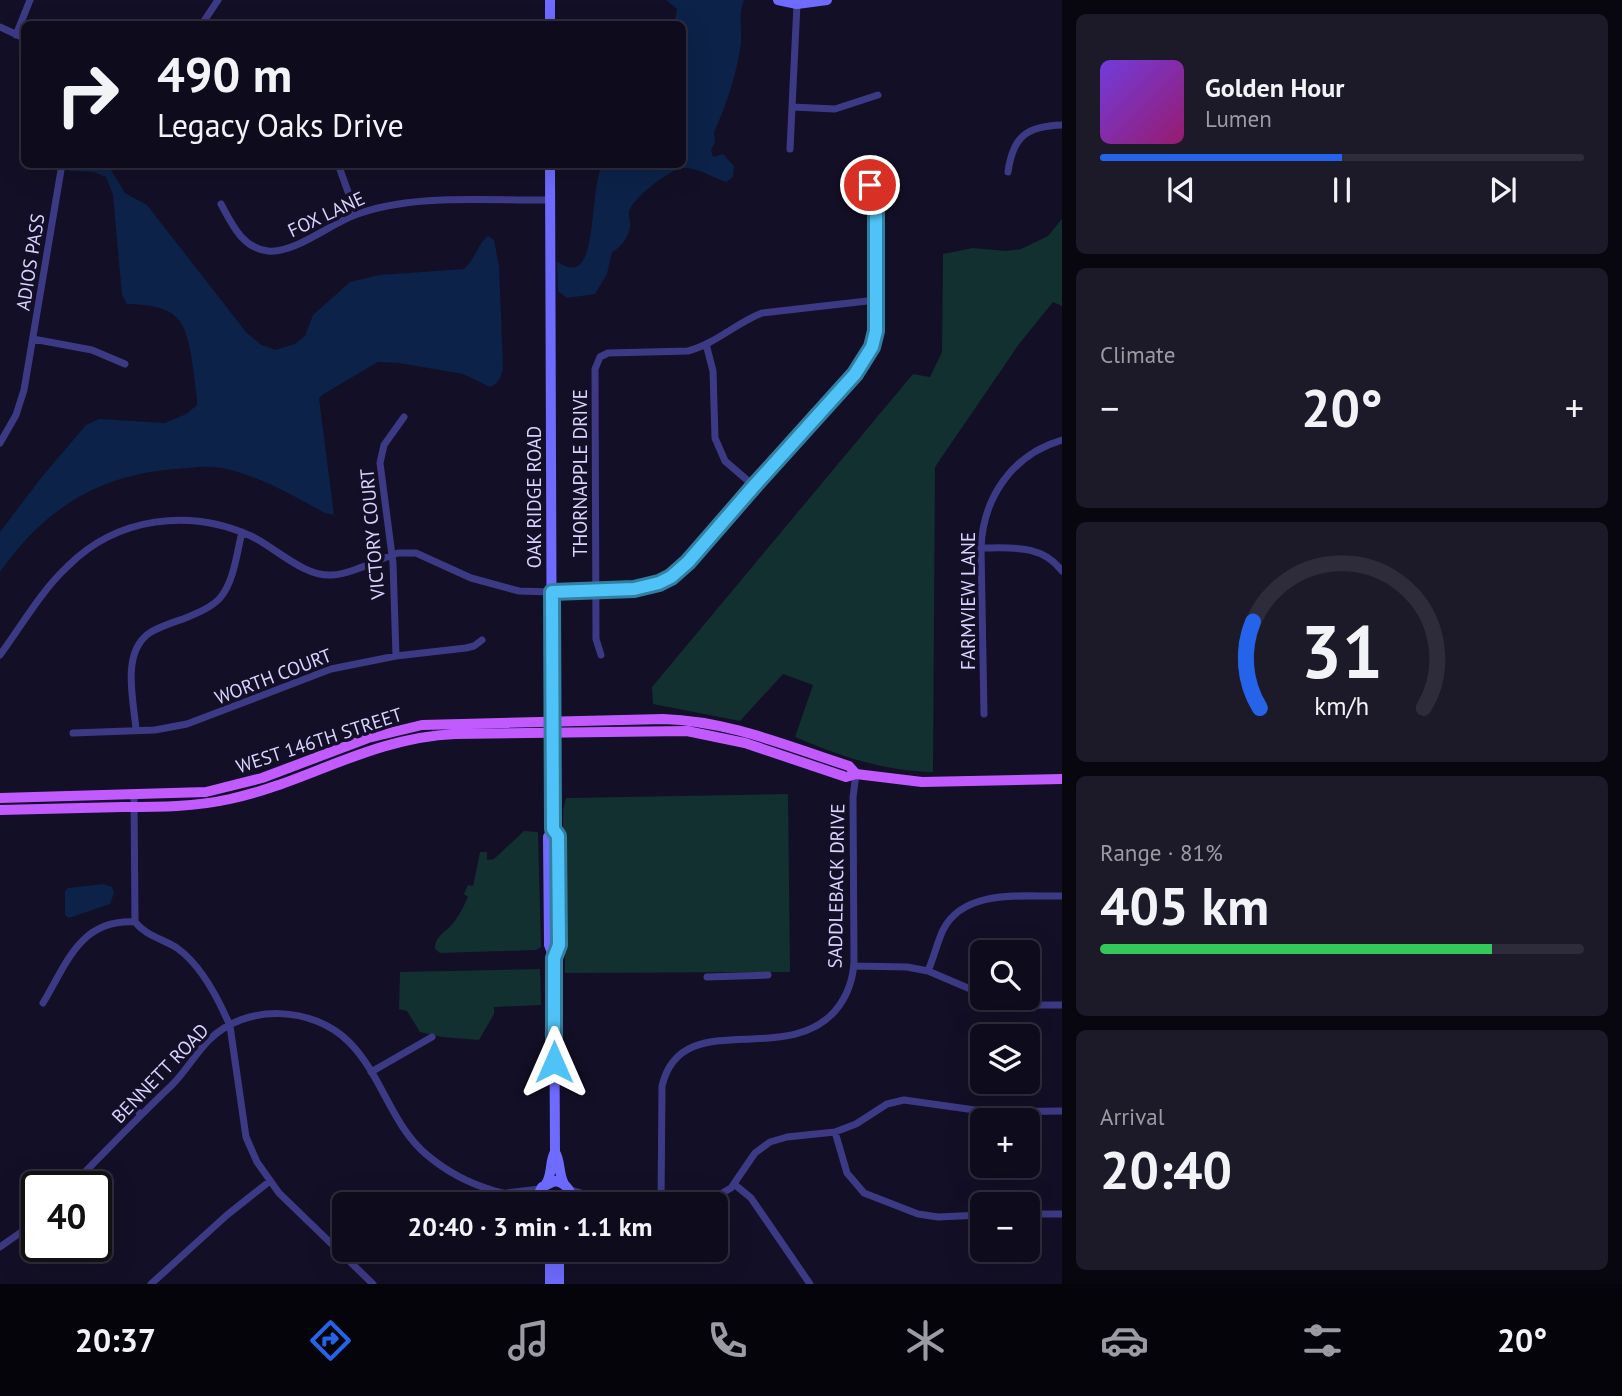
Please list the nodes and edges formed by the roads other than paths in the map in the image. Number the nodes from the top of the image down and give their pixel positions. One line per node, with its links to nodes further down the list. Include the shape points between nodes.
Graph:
1 (30, 0): 7 (street)
2 (218, 0): 8 (street)
3 (550, 0): 9 (street)
4 (778, 0): 6 (street)
5 (827, 0): 6 (street)
6 (797, 4): 15 (street)
7 (22, 21)
8 (204, 21)
9 (550, 21)
10 (21, 22): 12 (street)
11 (0, 27): 12 (street)
12 (16, 35): 13 (street)
13 (21, 37)
14 (878, 95): 15 (street, via 835,108)
15 (792, 107): 17 (street)
16 (1062, 125): 21 (street, via 1044,125 1025,134 1014,146)
17 (790, 149)
18 (61, 168): 27 (street, ADIOS PASS)
19 (339, 168): 25 (street)
20 (550, 168): 23 (street, OAK RIDGE ROAD)
21 (1008, 172)
22 (870, 185): 26 (street, via 876,206)
23 (550, 200): 25 (street, FOX LANE, via 416,201); 39 (street, OAK RIDGE ROAD)
24 (221, 204): 25 (street, FOX LANE, via 245,240 268,251 290,248)
25 (356, 214)
26 (876, 300): 28 (street, via 762,313); 33 (street, via 876,331 863,363)
27 (33, 339): 29 (street, via 92,350); 31 (street, ADIOS PASS, via 24,390)
28 (706, 344): 33 (street, via 713,371 717,446 725,461); 38 (street, THORNAPPLE DRIVE, via 678,352 615,352 600,357 596,369)
29 (125, 364)
30 (404, 417): 36 (street, VICTORY COURT, via 384,445 380,463)
31 (2, 437)
32 (1062, 440): 35 (street, FARMVIEW LANE, via 1027,457 999,486 984,521)
33 (754, 486): 38 (street, via 671,577 647,587)
34 (242, 532): 36 (street, via 323,575); 41 (street, via 214,523 166,520 111,536 68,566); 46 (street, via 222,596 212,605 150,632 137,646 132,671)
35 (981, 548): 37 (street, via 1028,548 1051,559); 44 (street, FARMVIEW LANE)
36 (392, 555): 39 (street, via 416,552 471,578 519,591); 43 (street, VICTORY COURT)
37 (1062, 571)
38 (596, 590): 39 (street); 42 (street, THORNAPPLE DRIVE, via 596,639)
39 (552, 592): 45 (street, OAK RIDGE ROAD)
40 (482, 639): 43 (street, WORTH COURT, via 466,648)
41 (0, 655)
42 (601, 655)
43 (396, 656): 46 (street, WORTH COURT, via 331,669 187,724)
44 (984, 714)
45 (552, 726): 48 (main road, WEST 146TH STREET, via 663,719 710,723 849,766); 51 (main road, WEST 146TH STREET, via 451,723 404,728 239,785); 70 (street, OAK RIDGE ROAD, via 559,945 554,958)
46 (136, 730): 47 (street, WORTH COURT)
47 (73, 733)
48 (856, 774): 49 (main road, via 922,782); 55 (street, SADDLEBACK DRIVE)
49 (1062, 779)
50 (0, 798): 51 (main road, WEST 146TH STREET)
51 (135, 802): 52 (main road, WEST 146TH STREET); 54 (street)
52 (0, 810)
53 (1062, 896): 56 (street, via 969,904 944,928)
54 (135, 922): 60 (street, via 114,922 90,932); 63 (street, via 185,955 205,980)
55 (854, 966): 56 (street); 81 (street, SADDLEBACK DRIVE, via 840,1004 807,1032 703,1043 675,1059 662,1086)
56 (928, 971): 59 (street)
57 (768, 975): 58 (street)
58 (708, 977)
59 (970, 989)
60 (43, 1003)
61 (1040, 1004): 62 (street)
62 (1062, 1005)
63 (230, 1026): 65 (street, BENNETT ROAD, via 270,1014 311,1019 346,1039); 68 (street, BENNETT ROAD, via 208,1041 183,1074); 72 (street, via 246,1138)
64 (432, 1037): 65 (street)
65 (371, 1072): 76 (street, BENNETT ROAD, via 404,1130 427,1155 461,1178)
66 (128, 1100): 68 (street)
67 (1061, 1111): 69 (street, via 989,1112 904,1100 887,1104)
68 (141, 1115): 71 (street, BENNETT ROAD)
69 (835, 1132): 73 (street, via 770,1142 755,1153); 85 (street, via 846,1173 864,1193 918,1214)
70 (555, 1152): 74 (street, OAK RIDGE ROAD, via 559,1176); 75 (street, OAK RIDGE ROAD)
71 (86, 1171)
72 (270, 1181): 90 (street); 91 (street)
73 (734, 1184): 82 (street); 94 (street, via 751,1198)
74 (566, 1186): 75 (street, via 555,1181); 79 (street, OAK RIDGE ROAD); 80 (street)
75 (543, 1187): 77 (street, BENNETT ROAD); 78 (street, OAK RIDGE ROAD)
76 (500, 1192)
77 (513, 1192)
78 (542, 1192)
79 (569, 1192)
80 (581, 1192)
81 (662, 1192)
82 (726, 1192)
83 (1040, 1214): 84 (street)
84 (1062, 1214)
85 (970, 1216)
86 (21, 1232): 87 (street)
87 (0, 1247)
88 (550, 1262): 92 (street)
89 (559, 1262): 93 (street)
90 (151, 1284)
91 (373, 1284)
92 (550, 1284)
93 (559, 1284)
94 (810, 1284)

